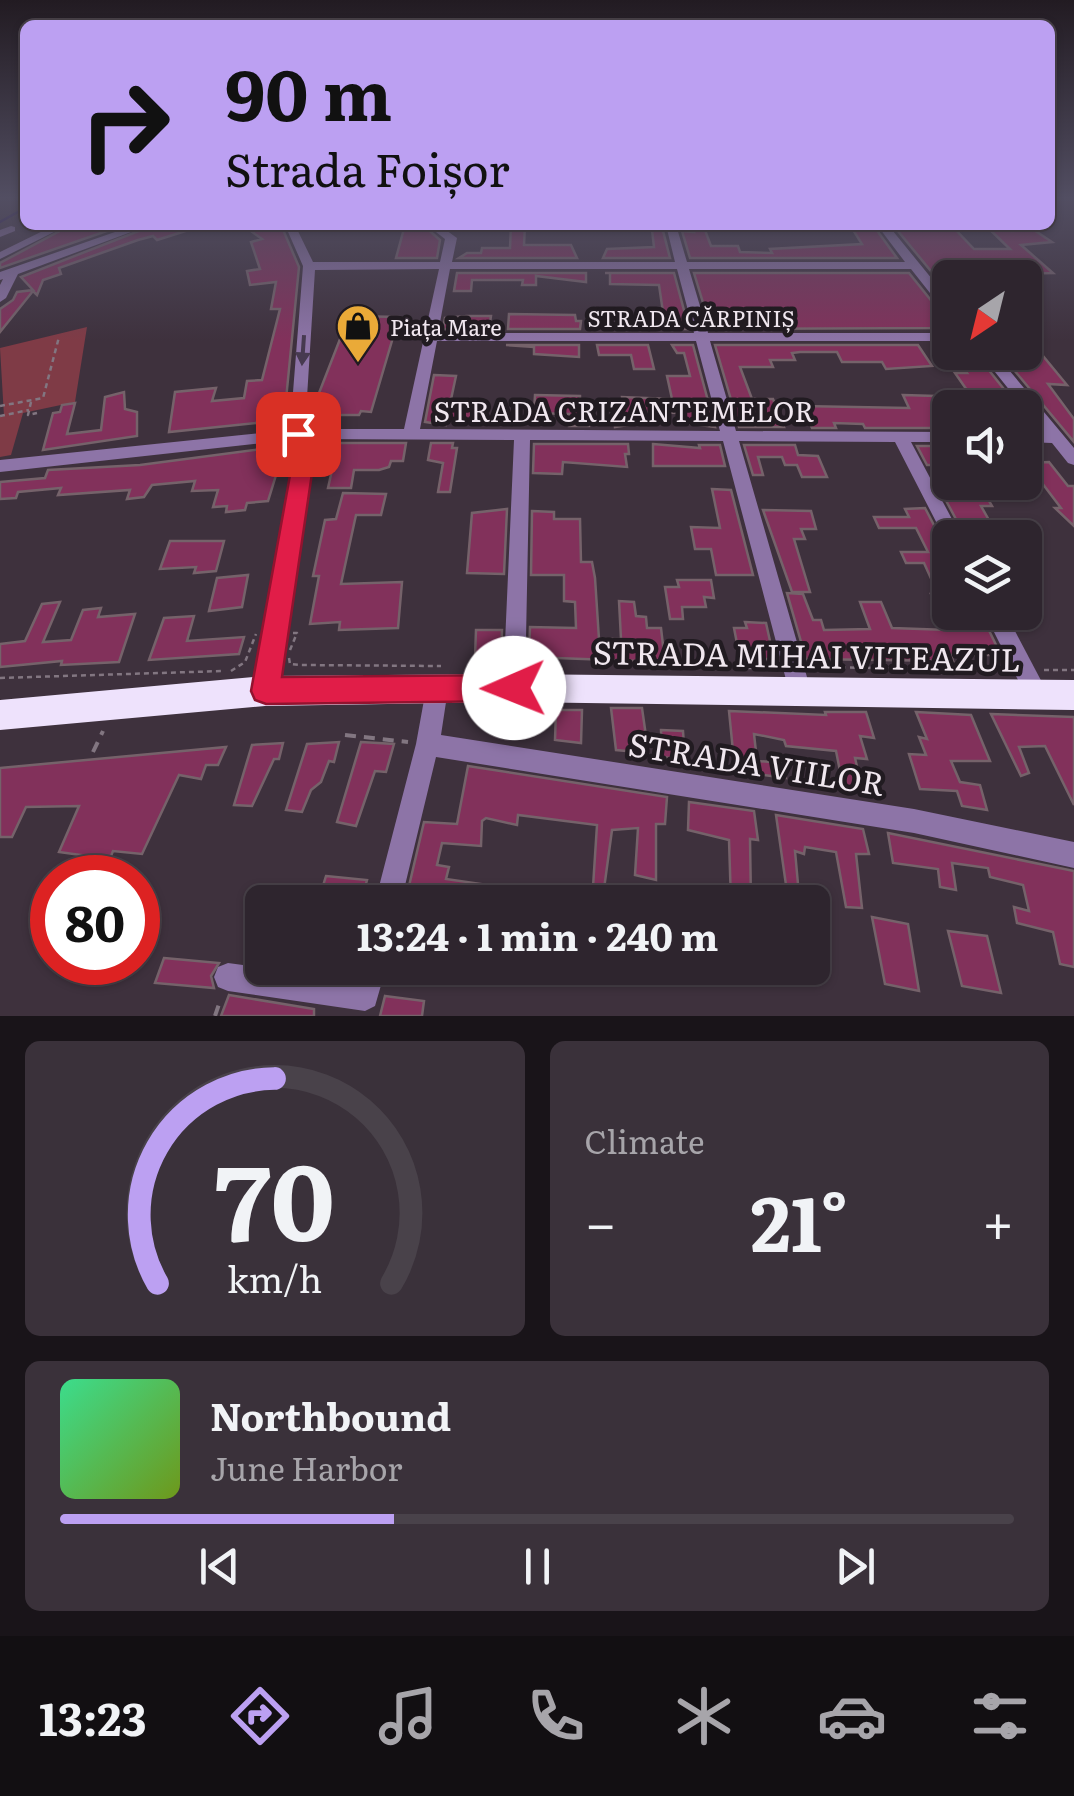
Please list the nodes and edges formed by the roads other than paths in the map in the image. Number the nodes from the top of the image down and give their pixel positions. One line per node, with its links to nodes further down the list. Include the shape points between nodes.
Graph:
1 (5, 246): 9 (street)
2 (20, 246): 9 (street)
3 (74, 246): 10 (street)
4 (81, 246): 10 (street)
5 (300, 246): 15 (street)
6 (448, 246): 12 (street)
7 (676, 246): 13 (street)
8 (900, 246): 14 (street)
9 (15, 249): 11 (street)
10 (70, 250): 16 (street)
11 (0, 256)
12 (444, 265): 13 (street); 15 (street); 19 (street)
13 (681, 265): 14 (street); 20 (street)
14 (915, 265): 17 (street)
15 (309, 266): 23 (street, one-way to 23)
16 (6, 274): 18 (street)
17 (932, 286)
18 (0, 298)
19 (432, 337): 20 (street, STRADA CĂRPINIȘ); 24 (street)
20 (700, 337): 21 (street, STRADA CĂRPINIȘ); 26 (street)
21 (932, 338)
22 (1001, 370): 30 (street)
23 (298, 434): 24 (street, STRADA CRIZANTEMELOR); 32 (street, STRADA CRIZANTEMELOR); 37 (street, via 304,453)
24 (411, 434): 25 (street, STRADA CRIZANTEMELOR)
25 (522, 436): 26 (street, STRADA CRIZANTEMELOR); 36 (street)
26 (730, 436): 27 (street, STRADA CRIZANTEMELOR); 38 (street)
27 (900, 436): 28 (street, STRADA CRIZANTEMELOR); 33 (street)
28 (932, 437)
29 (1042, 438): 30 (street)
30 (1056, 438): 31 (street)
31 (1074, 459)
32 (0, 466)
33 (944, 520)
34 (1003, 630): 39 (street)
35 (437, 688): 36 (highway, STRADA MIHAI VITEAZUL); 37 (highway, STRADA MIHAI VITEAZUL); 42 (street)
36 (514, 688): 38 (highway, STRADA MIHAI VITEAZUL)
37 (266, 691): 41 (highway, STRADA MIHAI VITEAZUL)
38 (800, 692): 39 (highway, STRADA MIHAI VITEAZUL)
39 (1037, 694): 40 (highway, STRADA MIHAI VITEAZUL)
40 (1074, 695)
41 (0, 715)
42 (428, 744): 43 (street, STRADA VIILOR, via 914,821); 44 (street)
43 (1074, 856)
44 (392, 885)
45 (228, 977): 46 (street)
46 (245, 979)
47 (285, 985): 48 (street, via 364,996)
48 (367, 985)

